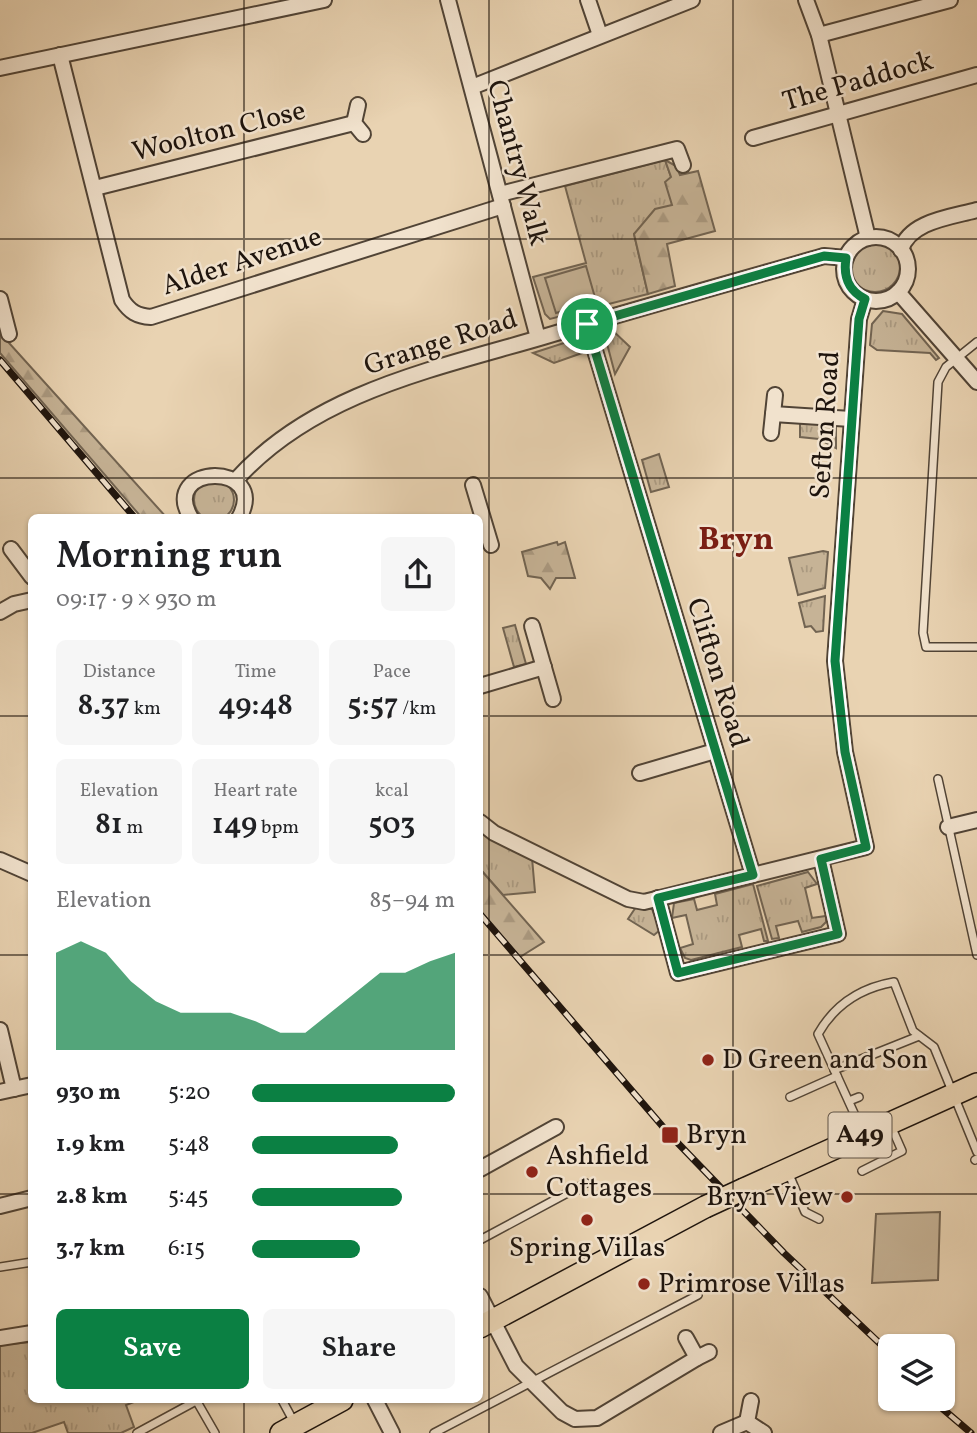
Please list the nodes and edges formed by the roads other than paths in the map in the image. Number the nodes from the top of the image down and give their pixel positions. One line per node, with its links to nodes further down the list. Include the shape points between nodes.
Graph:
1 (324, 0): 9 (street)
2 (447, 0): 12 (street, Chantry Walk)
3 (588, 0): 7 (street)
4 (692, 0): 7 (street)
5 (806, 0): 8 (street)
6 (950, 0): 8 (street)
7 (600, 35): 12 (street)
8 (819, 35): 14 (street)
9 (60, 55): 10 (street); 17 (street, Alder Avenue)
10 (0, 68)
11 (977, 75): 14 (street, The Paddock)
12 (472, 87): 18 (street, Chantry Walk)
13 (358, 105): 17 (street, Woolton Close, via 358,128)
14 (836, 114): 15 (street, The Paddock); 20 (street)
15 (753, 138)
16 (683, 164): 18 (street, Alder Avenue, via 677,149)
17 (95, 188): 18 (street, Alder Avenue, via 122,300 129,310 151,317)
18 (501, 200): 29 (street, Chantry Walk)
19 (977, 210): 21 (street, via 915,229)
20 (868, 238): 21 (street, via 890,240); 22 (street)
21 (901, 250): 23 (street, via 908,267)
22 (846, 258): 25 (street, via 849,286); 27 (street, Grange Road, via 824,256)
23 (898, 292): 25 (street, via 882,300); 31 (street)
24 (0, 299): 26 (street)
25 (865, 299): 35 (street, Sefton Road, via 859,319)
26 (2, 320): 28 (street)
27 (587, 324): 29 (street, Grange Road); 53 (street, Clifton Road)
28 (9, 334)
29 (538, 338): 37 (street, Grange Road, via 365,392 289,433)
30 (977, 342): 31 (lane)
31 (958, 359): 32 (street); 49 (lane, via 938,382 923,642 926,648)
32 (977, 382)
33 (775, 395): 34 (street)
34 (773, 414): 35 (street); 36 (street)
35 (851, 419): 59 (street, Sefton Road, via 835,661 845,752 866,847)
36 (771, 433)
37 (234, 481): 39 (street, via 217,474 199,479 188,494); 40 (street, via 243,497)
38 (473, 485): 41 (street)
39 (190, 514)
40 (240, 514)
41 (478, 514)
42 (483, 528): 43 (street)
43 (491, 545)
44 (11, 549): 45 (street)
45 (28, 572)
46 (28, 601): 47 (street)
47 (0, 612)
48 (532, 626): 50 (street)
49 (977, 647)
50 (544, 667): 51 (street); 52 (street)
51 (483, 685)
52 (553, 698)
53 (715, 751): 54 (street); 62 (street, Clifton Road)
54 (640, 773)
55 (938, 779): 58 (lane)
56 (977, 820): 58 (street)
57 (483, 824): 63 (street, via 628,899 645,902)
58 (948, 827): 64 (lane)
59 (821, 859): 62 (street); 63 (street, via 838,934 678,973)
60 (0, 860): 61 (street)
61 (28, 872)
62 (753, 875): 63 (street)
63 (658, 898)
64 (977, 955)
65 (0, 1030): 70 (street)
66 (919, 1036): 67 (lane); 67 (lane, via 894,982 879,985 831,1012 818,1034); 71 (lane, via 934,1047)
67 (836, 1073): 72 (lane); 74 (lane)
68 (977, 1084): 71 (main road, A49)
69 (28, 1086): 70 (street)
70 (7, 1091)
71 (954, 1094): 75 (main road, A49); 78 (lane)
72 (790, 1097)
73 (859, 1097): 74 (lane)
74 (849, 1101): 77 (lane)
75 (889, 1122): 77 (main road, A49); 81 (lane, via 902,1152)
76 (556, 1127): 79 (street)
77 (864, 1133): 80 (main road, A49)
78 (976, 1157)
79 (483, 1167)
80 (787, 1168): 85 (lane, via 805,1212); 90 (main road, A49, bridge)
81 (862, 1171)
82 (586, 1183): 86 (lane)
83 (28, 1199): 84 (street)
84 (0, 1206)
85 (819, 1219)
86 (483, 1238)
87 (28, 1263): 88 (lane)
88 (0, 1267)
89 (698, 1295): 94 (lane)
90 (486, 1323): 94 (street)
91 (28, 1334): 92 (street)
92 (0, 1338)
93 (686, 1338): 94 (street, via 703,1355 589,1420 568,1417)
94 (531, 1382): 106 (lane)
95 (751, 1401): 101 (street)
96 (192, 1403): 103 (lane)
97 (197, 1403): 104 (lane)
98 (283, 1403): 102 (lane)
99 (336, 1403): 102 (main road)
100 (377, 1403): 105 (street)
101 (747, 1422): 107 (street); 108 (street)
102 (288, 1429)
103 (137, 1433)
104 (215, 1433)
105 (393, 1433)
106 (434, 1433)
107 (721, 1433)
108 (764, 1433)

